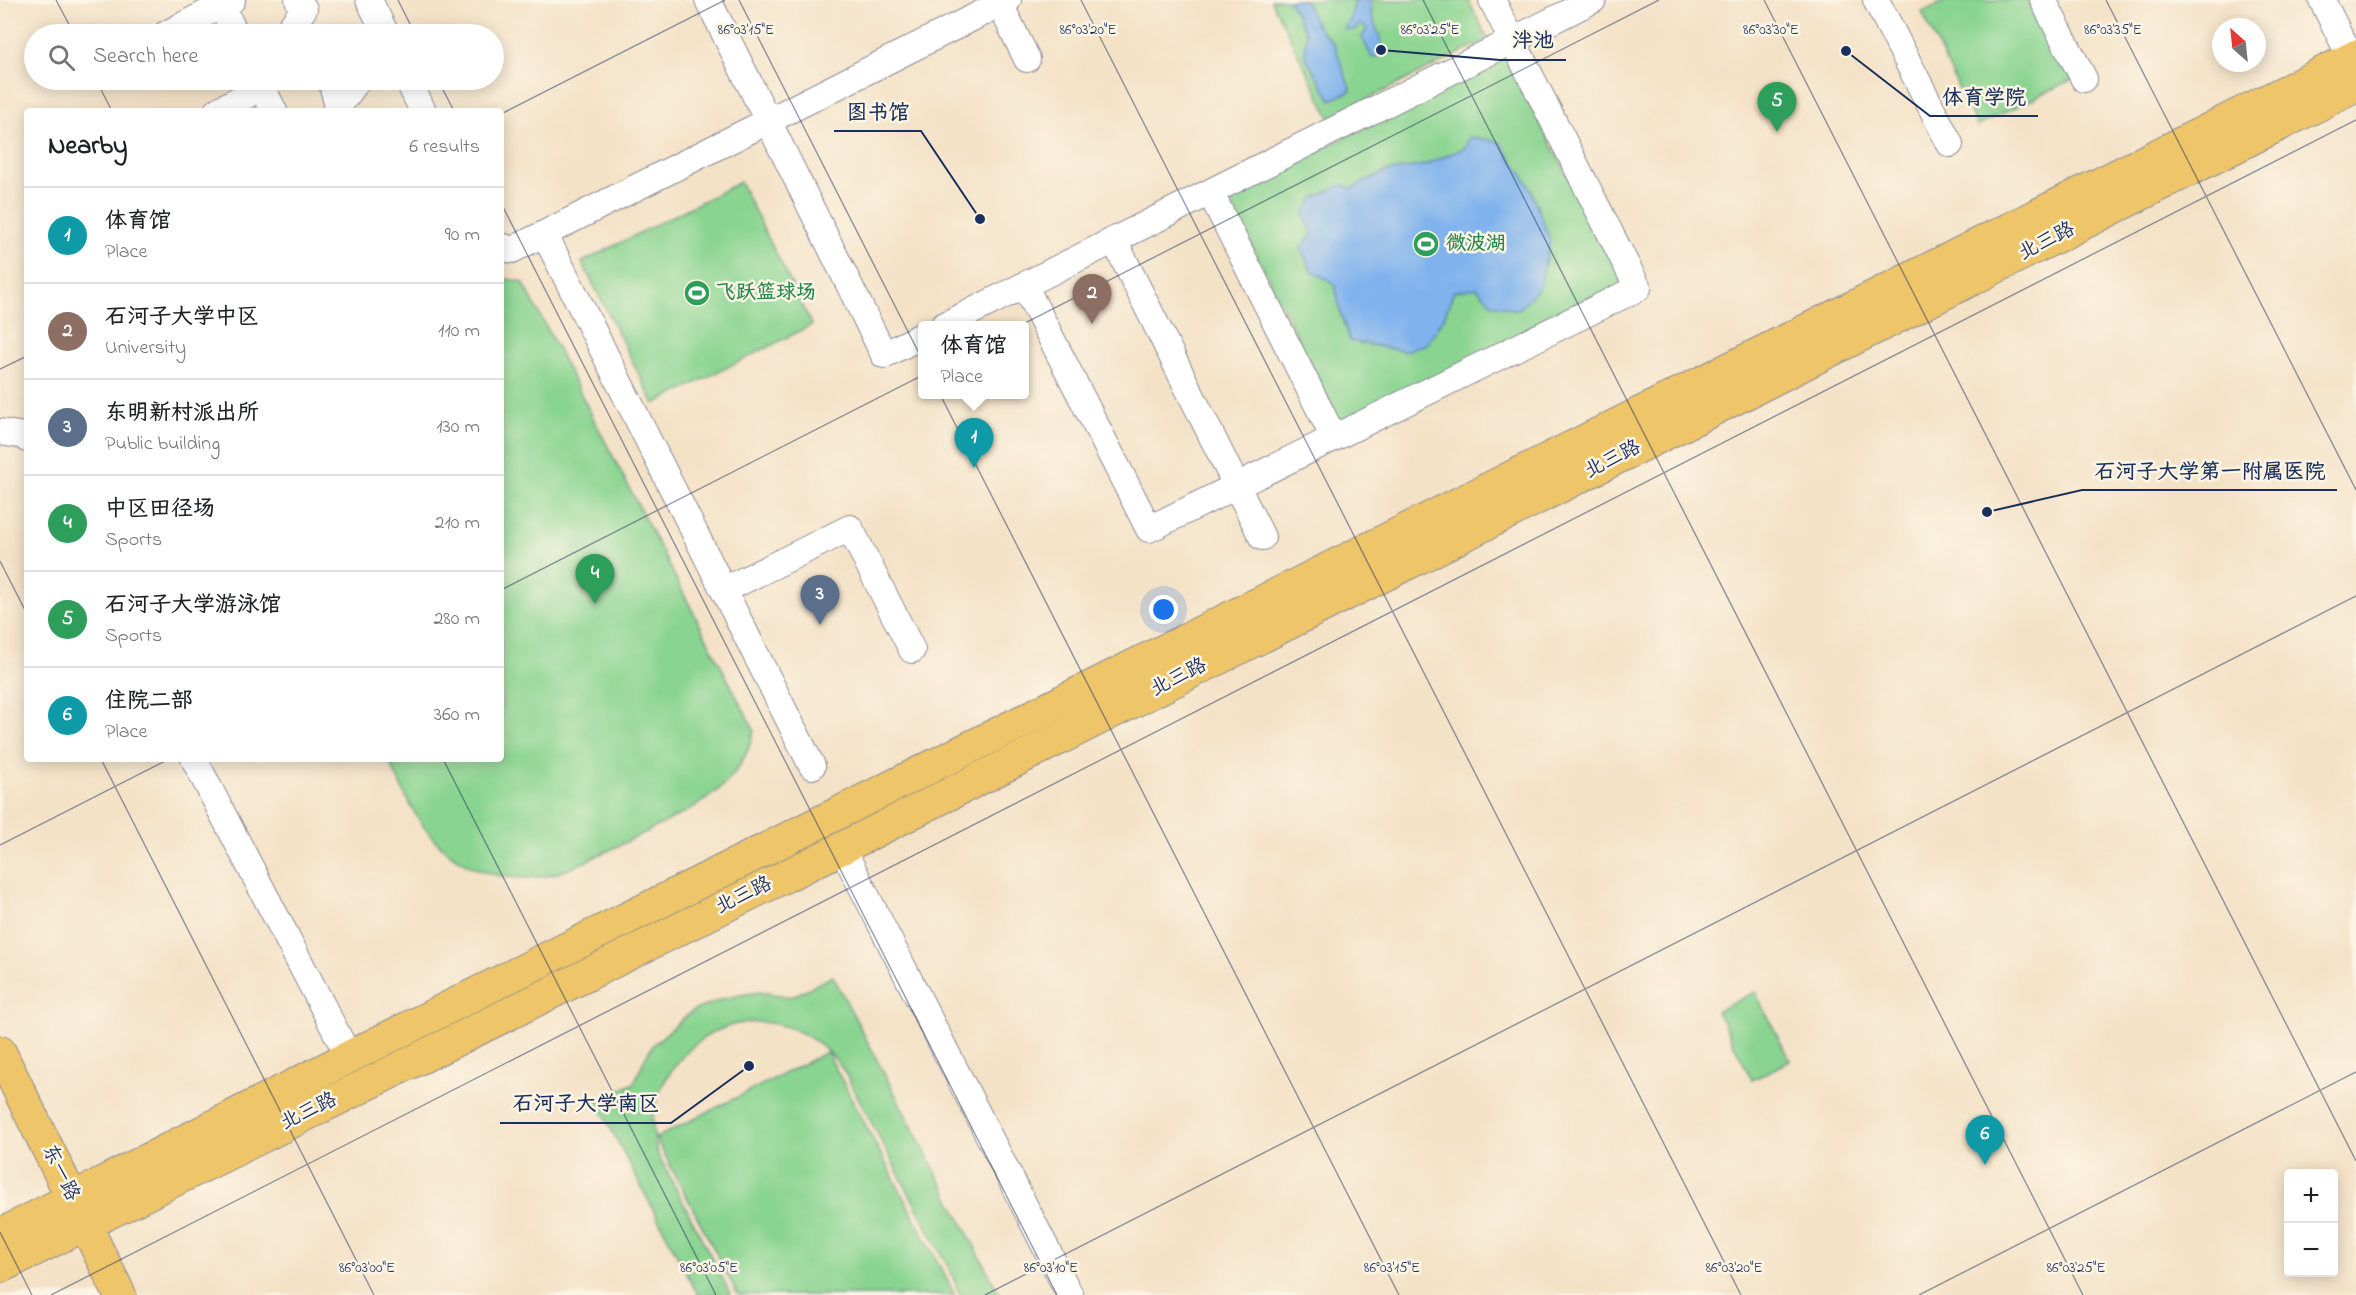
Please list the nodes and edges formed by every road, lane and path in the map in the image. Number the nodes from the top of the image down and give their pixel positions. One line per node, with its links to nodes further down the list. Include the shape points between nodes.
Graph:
1 (369, 0): 14 (street)
2 (708, 0): 29 (street)
3 (1492, 0): 15 (street)
4 (1593, 0): 15 (street)
5 (2043, 0): 18 (street)
6 (2322, 0): 17 (street)
7 (1002, 1): 16 (street); 29 (street)
8 (224, 2): 11 (street); 12 (street)
9 (305, 3): 13 (street)
10 (1885, 3): 30 (street)
11 (184, 24)
12 (232, 24)
13 (293, 24)
14 (380, 24)
15 (1512, 41): 31 (street); 40 (street, via 1638,288)
16 (1027, 58)
17 (2355, 67): 47 (main road, 北三路); 49 (main road, 北三路)
18 (2084, 79)
19 (249, 90): 24 (street)
20 (264, 90): 25 (street)
21 (333, 90): 26 (street)
22 (351, 90): 27 (street)
23 (413, 90): 28 (street)
24 (222, 108)
25 (272, 108)
26 (337, 108)
27 (338, 108)
28 (422, 108)
29 (768, 120): 32 (street); 37 (street, via 884,355)
30 (1950, 144)
31 (1210, 192): 33 (street); 40 (street)
32 (545, 234): 34 (street, via 512,250); 43 (street)
33 (1114, 240): 35 (street); 41 (street)
34 (504, 247)
35 (1024, 285): 36 (street); 41 (street, via 1149,529)
36 (953, 321)
37 (918, 338)
38 (0, 432): 39 (street)
39 (24, 435)
40 (1334, 438): 41 (street)
41 (1237, 486): 42 (street)
42 (1262, 537)
43 (724, 590): 44 (street, via 850,528); 46 (street)
44 (912, 650)
45 (196, 762): 49 (street)
46 (812, 766)
47 (842, 848): 50 (main road, 北三路); 54 (street)
48 (0, 1052): 50 (main road, 东一路)
49 (349, 1057): 50 (main road, 北三路)
50 (79, 1211): 51 (main road, 北三路); 52 (main road, 北三路); 53 (main road, 东一路)
51 (0, 1235)
52 (0, 1267)
53 (120, 1295)
54 (1070, 1295)

